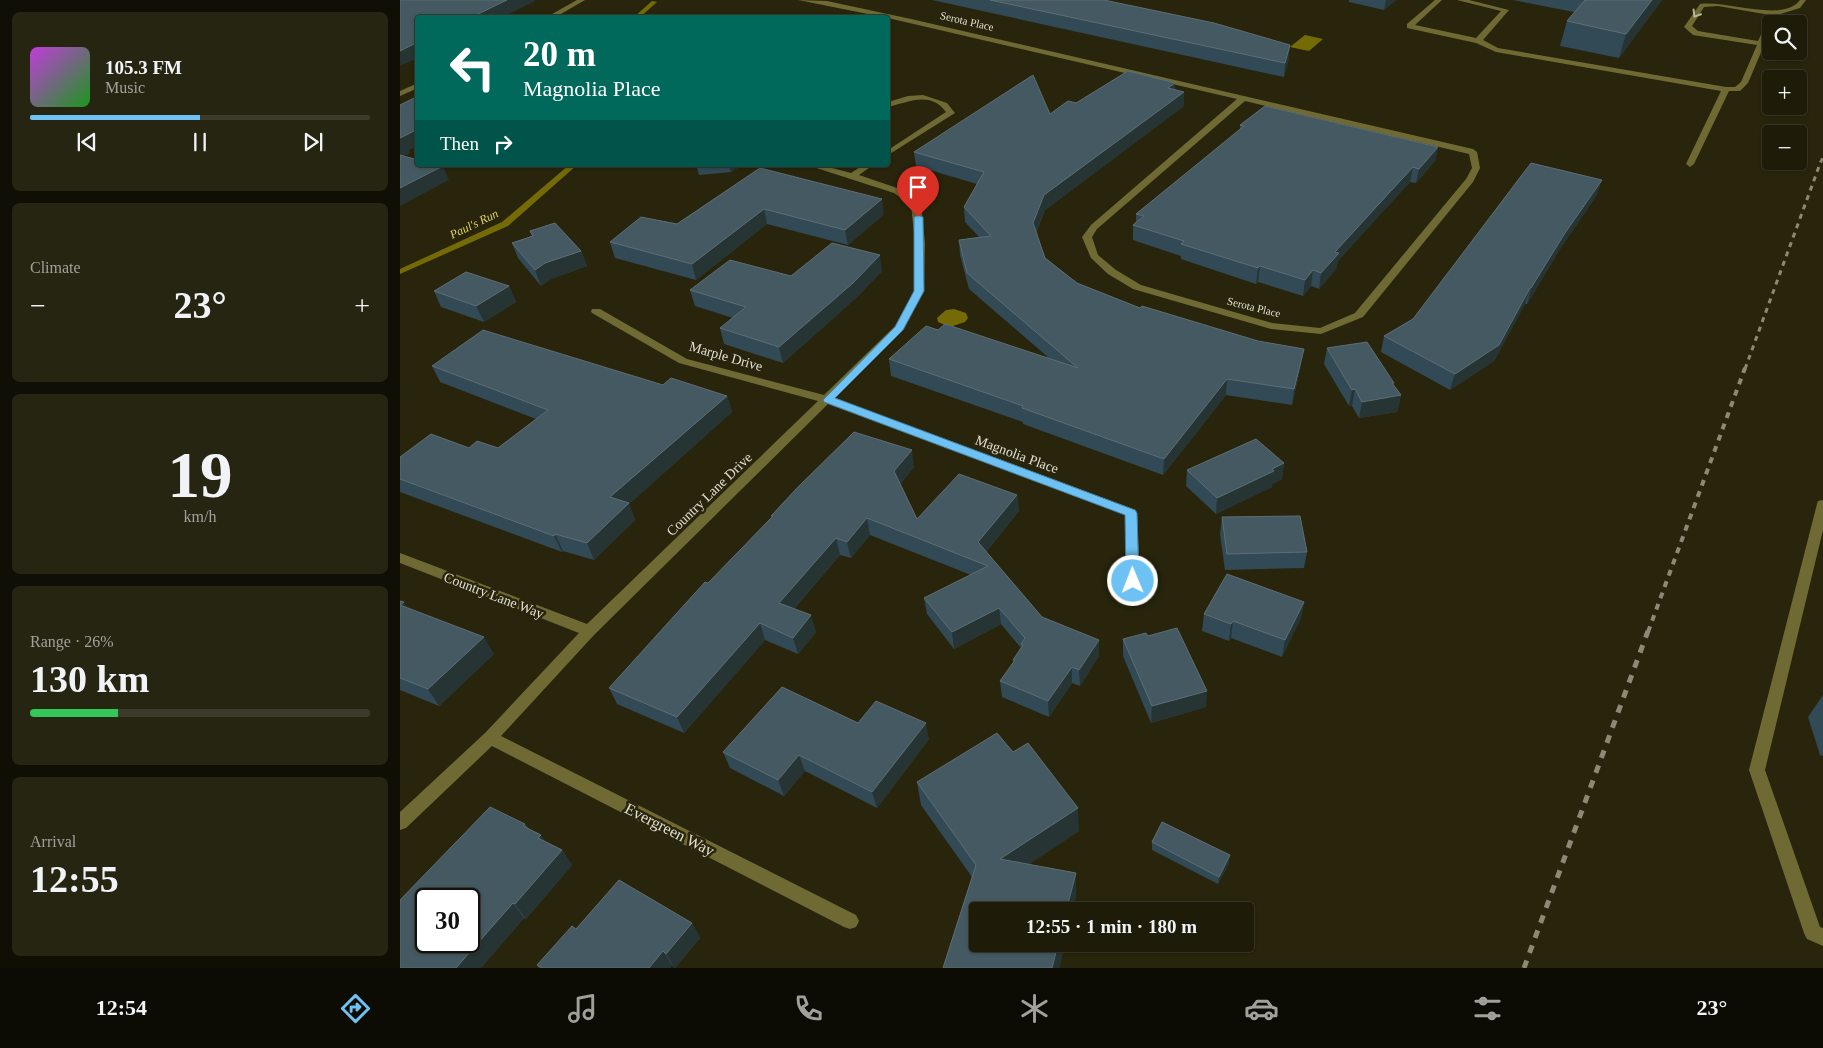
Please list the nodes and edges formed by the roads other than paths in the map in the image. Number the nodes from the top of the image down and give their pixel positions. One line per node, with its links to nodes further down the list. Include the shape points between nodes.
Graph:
1 (582, 0): 7 (street)
2 (801, 0): 8 (street, Serota Place)
3 (1440, 0): 10 (street, via 1410,26)
4 (1460, 0): 10 (street, via 1506,10)
5 (1804, 0): 6 (street, via 1798,7)
6 (1774, 14): 11 (street); 11 (street, one-way to 11, via 1718,4 1702,6 1688,27 1696,33)
7 (554, 15)
8 (883, 15)
9 (890, 16): 15 (street, Serota Place)
10 (1478, 41): 13 (street, via 1496,50)
11 (1761, 44): 13 (street, via 1744,84 1737,89)
12 (415, 86): 14 (street)
13 (1726, 90): 18 (street)
14 (400, 94)
15 (1244, 98): 15 (street, Serota Place, via 1473,152 1476,168 1470,180 1359,315 1320,331 1271,326 1137,287 1094,256 1087,237 1094,227)
16 (890, 104): 17 (street, via 897,99 922,98 943,104 951,113)
17 (890, 152)
18 (1690, 164)
19 (818, 167): 21 (street, Country Lane Drive)
20 (866, 167): 21 (street)
21 (852, 176): 23 (street, Country Lane Drive, via 897,191 916,204 920,243 919,291 899,328)
22 (596, 311): 23 (street, Marple Drive, via 683,361)
23 (828, 400): 26 (street, Magnolia Place, via 1131,513); 27 (street, Country Lane Drive)
24 (1823, 504): 31 (street, via 1756,770 1813,933)
25 (400, 558): 27 (street, Country Lane Way)
26 (1133, 581)
27 (589, 631): 28 (street, Country Lane Drive)
28 (490, 738): 29 (street, Country Lane Drive); 30 (street, Evergreen Way)
29 (400, 822)
30 (850, 921)
31 (1823, 937)

